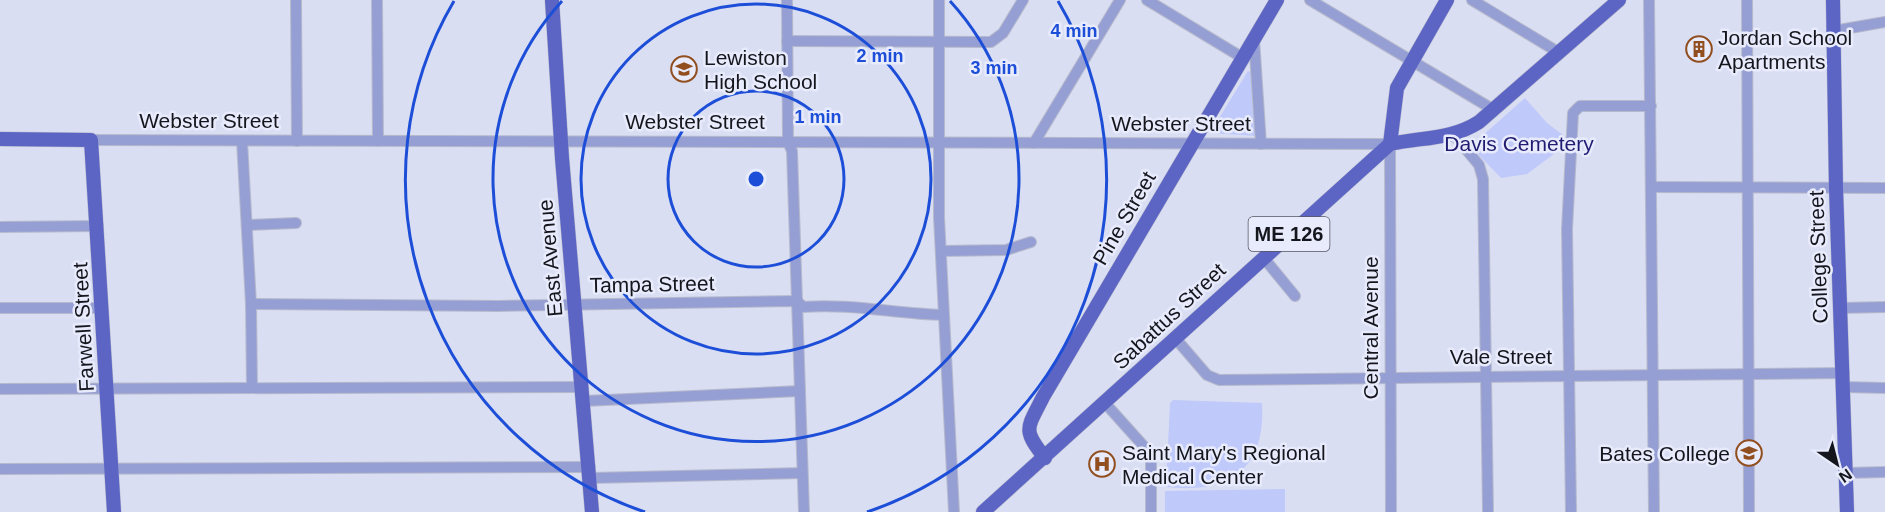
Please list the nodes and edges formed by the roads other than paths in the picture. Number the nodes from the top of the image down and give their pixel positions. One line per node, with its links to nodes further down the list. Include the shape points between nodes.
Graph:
1 (296, 0): 31 (street)
2 (377, 0): 32 (street)
3 (552, 0): 33 (main road, East Avenue)
4 (788, 0): 20 (street)
5 (939, 0): 21 (street)
6 (1023, 0): 21 (street, via 994,41)
7 (1120, 0): 36 (street)
8 (1147, 0): 23 (street)
9 (1277, 0): 19 (main road, Pine Street)
10 (1310, 0): 24 (street)
11 (1447, 0): 24 (main road)
12 (1472, 0): 22 (street)
13 (1619, 0): 22 (main road)
14 (1649, 0): 25 (street)
15 (1747, 0): 41 (street)
16 (1833, 0): 18 (main road, College Street)
17 (1885, 22): 18 (street)
18 (1833, 32): 42 (main road, College Street)
19 (1254, 39): 23 (main road, Pine Street); 38 (street)
20 (787, 41): 21 (street); 34 (street)
21 (939, 42): 35 (street)
22 (1558, 52): 26 (main road)
23 (1243, 58): 37 (main road, Pine Street)
24 (1412, 61): 26 (street); 39 (main road, via 1394,94)
25 (1651, 106): 40 (street); 65 (street, via 1580,106 1573,113 1567,229)
26 (1494, 110): 27 (main road)
27 (1454, 135): 39 (main road); 64 (street, via 1482,172)
28 (0, 139): 29 (main road, Webster Street)
29 (91, 140): 30 (street, Webster Street); 47 (main road, Farwell Street)
30 (242, 141): 31 (street, Webster Street); 45 (street)
31 (297, 141): 32 (street, Webster Street)
32 (378, 141): 33 (street, Webster Street)
33 (561, 141): 34 (street, Webster Street); 54 (main road, East Avenue)
34 (788, 142): 35 (street, Webster Street); 52 (street, via 792,151)
35 (939, 143): 36 (street, Webster Street); 49 (street)
36 (1034, 143): 37 (street, Webster Street)
37 (1192, 144): 38 (street, Webster Street); 76 (main road, Pine Street, via 1031,421 1030,439)
38 (1261, 144): 39 (street, Webster Street)
39 (1390, 144): 50 (main road, Sabattus Street / ME 126); 66 (street, Central Avenue)
40 (1652, 187): 41 (street); 63 (street)
41 (1748, 187): 42 (street); 61 (street)
42 (1836, 188): 43 (street); 57 (main road, College Street)
43 (1885, 188)
44 (296, 223): 45 (street)
45 (247, 225): 53 (street)
46 (0, 226): 47 (street)
47 (98, 226): 56 (main road, Farwell Street)
48 (1031, 242): 49 (street, via 1006,250)
49 (941, 251): 59 (street)
50 (1263, 257): 51 (street); 60 (main road, Sabattus Street / ME 126)
51 (1295, 296)
52 (797, 301): 54 (street, Tampa Street); 59 (street, Tampa Street, via 803,307 842,306); 73 (street)
53 (251, 304): 54 (street, Tampa Street); 70 (street)
54 (576, 304): 67 (main road, East Avenue)
55 (1885, 307): 57 (street)
56 (103, 308): 58 (street); 69 (main road, Farwell Street)
57 (1841, 308): 62 (main road, College Street)
58 (0, 309)
59 (943, 315): 86 (street)
60 (1176, 339): 66 (street, Vale Street, via 1207,375 1219,381); 75 (main road, Sabattus Street / ME 126)
61 (1748, 372): 62 (street, Vale Street); 63 (street, Vale Street); 93 (street)
62 (1844, 373): 68 (main road, College Street)
63 (1653, 374): 65 (street, Vale Street); 92 (street)
64 (1487, 375): 65 (street, Vale Street); 66 (street, Vale Street); 90 (street)
65 (1570, 375): 91 (street)
66 (1390, 377): 89 (street, Central Avenue)
67 (583, 387): 70 (street); 74 (main road, East Avenue)
68 (1844, 387): 71 (street); 79 (main road, College Street)
69 (107, 388): 70 (street); 72 (street); 78 (main road, Farwell Street)
70 (252, 388)
71 (1885, 388)
72 (0, 389)
73 (800, 391): 74 (street); 82 (street)
74 (584, 401): 81 (main road, East Avenue)
75 (1105, 403): 76 (main road, Sabattus Street / ME 126); 88 (street, via 1149,452)
76 (1044, 458): 87 (main road, Sabattus Street / ME 126)
77 (0, 469): 78 (street)
78 (112, 469): 81 (street); 83 (main road, Farwell Street)
79 (1847, 472): 80 (street); 94 (main road, College Street)
80 (1885, 472)
81 (590, 473): 82 (street); 84 (main road, East Avenue)
82 (802, 473): 85 (street)
83 (114, 512)
84 (592, 512)
85 (804, 512)
86 (954, 512)
87 (983, 512)
88 (1150, 512)
89 (1391, 512)
90 (1488, 512)
91 (1571, 512)
92 (1654, 512)
93 (1749, 512)
94 (1847, 512)

